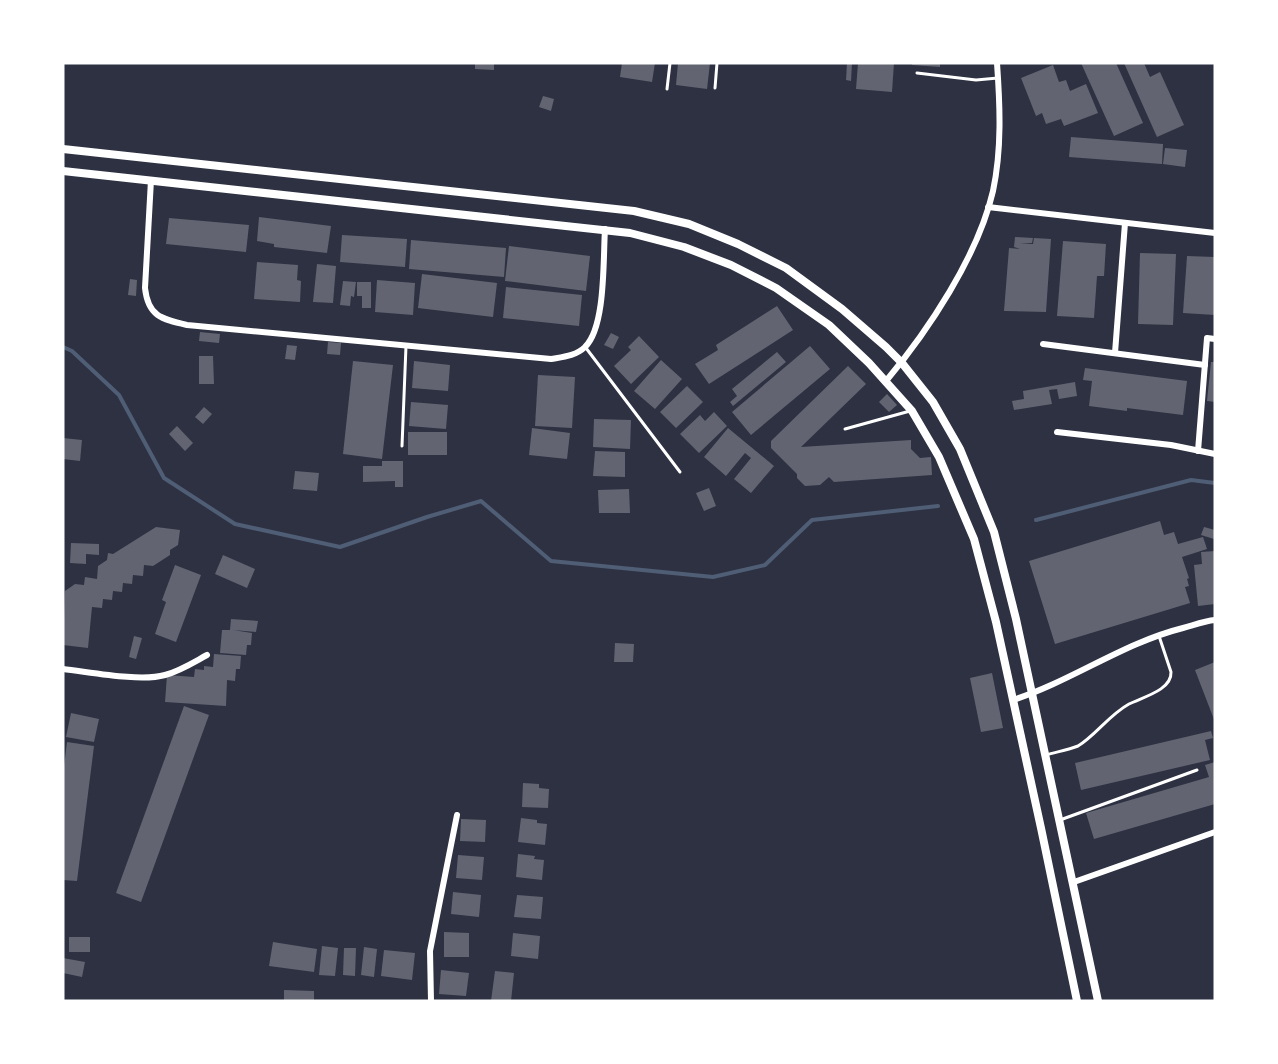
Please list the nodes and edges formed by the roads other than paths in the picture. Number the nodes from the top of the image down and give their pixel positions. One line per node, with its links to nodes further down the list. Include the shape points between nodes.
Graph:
1 (669, 63): 7 (lane)
2 (717, 63): 6 (lane)
3 (997, 63): 5 (street)
4 (917, 73): 5 (lane, via 976,80)
5 (998, 78): 11 (street, via 999,148)
6 (715, 88)
7 (667, 89)
8 (63, 149): 20 (street, via 605,207 689,224 786,268 842,309)
9 (63, 171): 10 (street)
10 (151, 180): 13 (street); 17 (street, via 146,302 166,321)
11 (988, 207): 12 (street); 20 (street, via 954,283)
12 (1125, 223): 14 (street); 19 (street)
13 (605, 229): 18 (street, via 599,317); 22 (street, via 684,247 776,288 829,325)
14 (1215, 233)
15 (1215, 339): 21 (street, via 1208,338)
16 (1043, 344): 19 (street)
17 (406, 346): 18 (street, via 550,359 568,357); 26 (lane)
18 (585, 347): 29 (lane)
19 (1115, 353): 21 (street)
20 (902, 363): 22 (street); 34 (street, via 933,402 979,493 994,532)
21 (1205, 365): 27 (street)
22 (886, 381): 23 (street)
23 (912, 411): 24 (lane); 35 (street, via 939,458 974,539)
24 (845, 429)
25 (1057, 432): 27 (street)
26 (402, 446)
27 (1198, 451): 28 (street)
28 (1215, 454)
29 (680, 472)
30 (1215, 620): 31 (street)
31 (1159, 634): 34 (street); 36 (lane, via 1172,678 1167,685 1127,706 1075,747)
32 (207, 655): 33 (street, via 163,676)
33 (63, 669)
34 (1032, 694): 35 (street); 36 (street)
35 (1013, 700): 43 (street)
36 (1045, 755): 39 (street)
37 (1197, 770): 39 (lane)
38 (457, 815): 42 (street, via 430,951)
39 (1060, 820): 41 (street)
40 (1215, 832): 41 (street)
41 (1074, 882): 44 (street)
42 (430, 1001)
43 (1077, 1001)
44 (1098, 1001)

